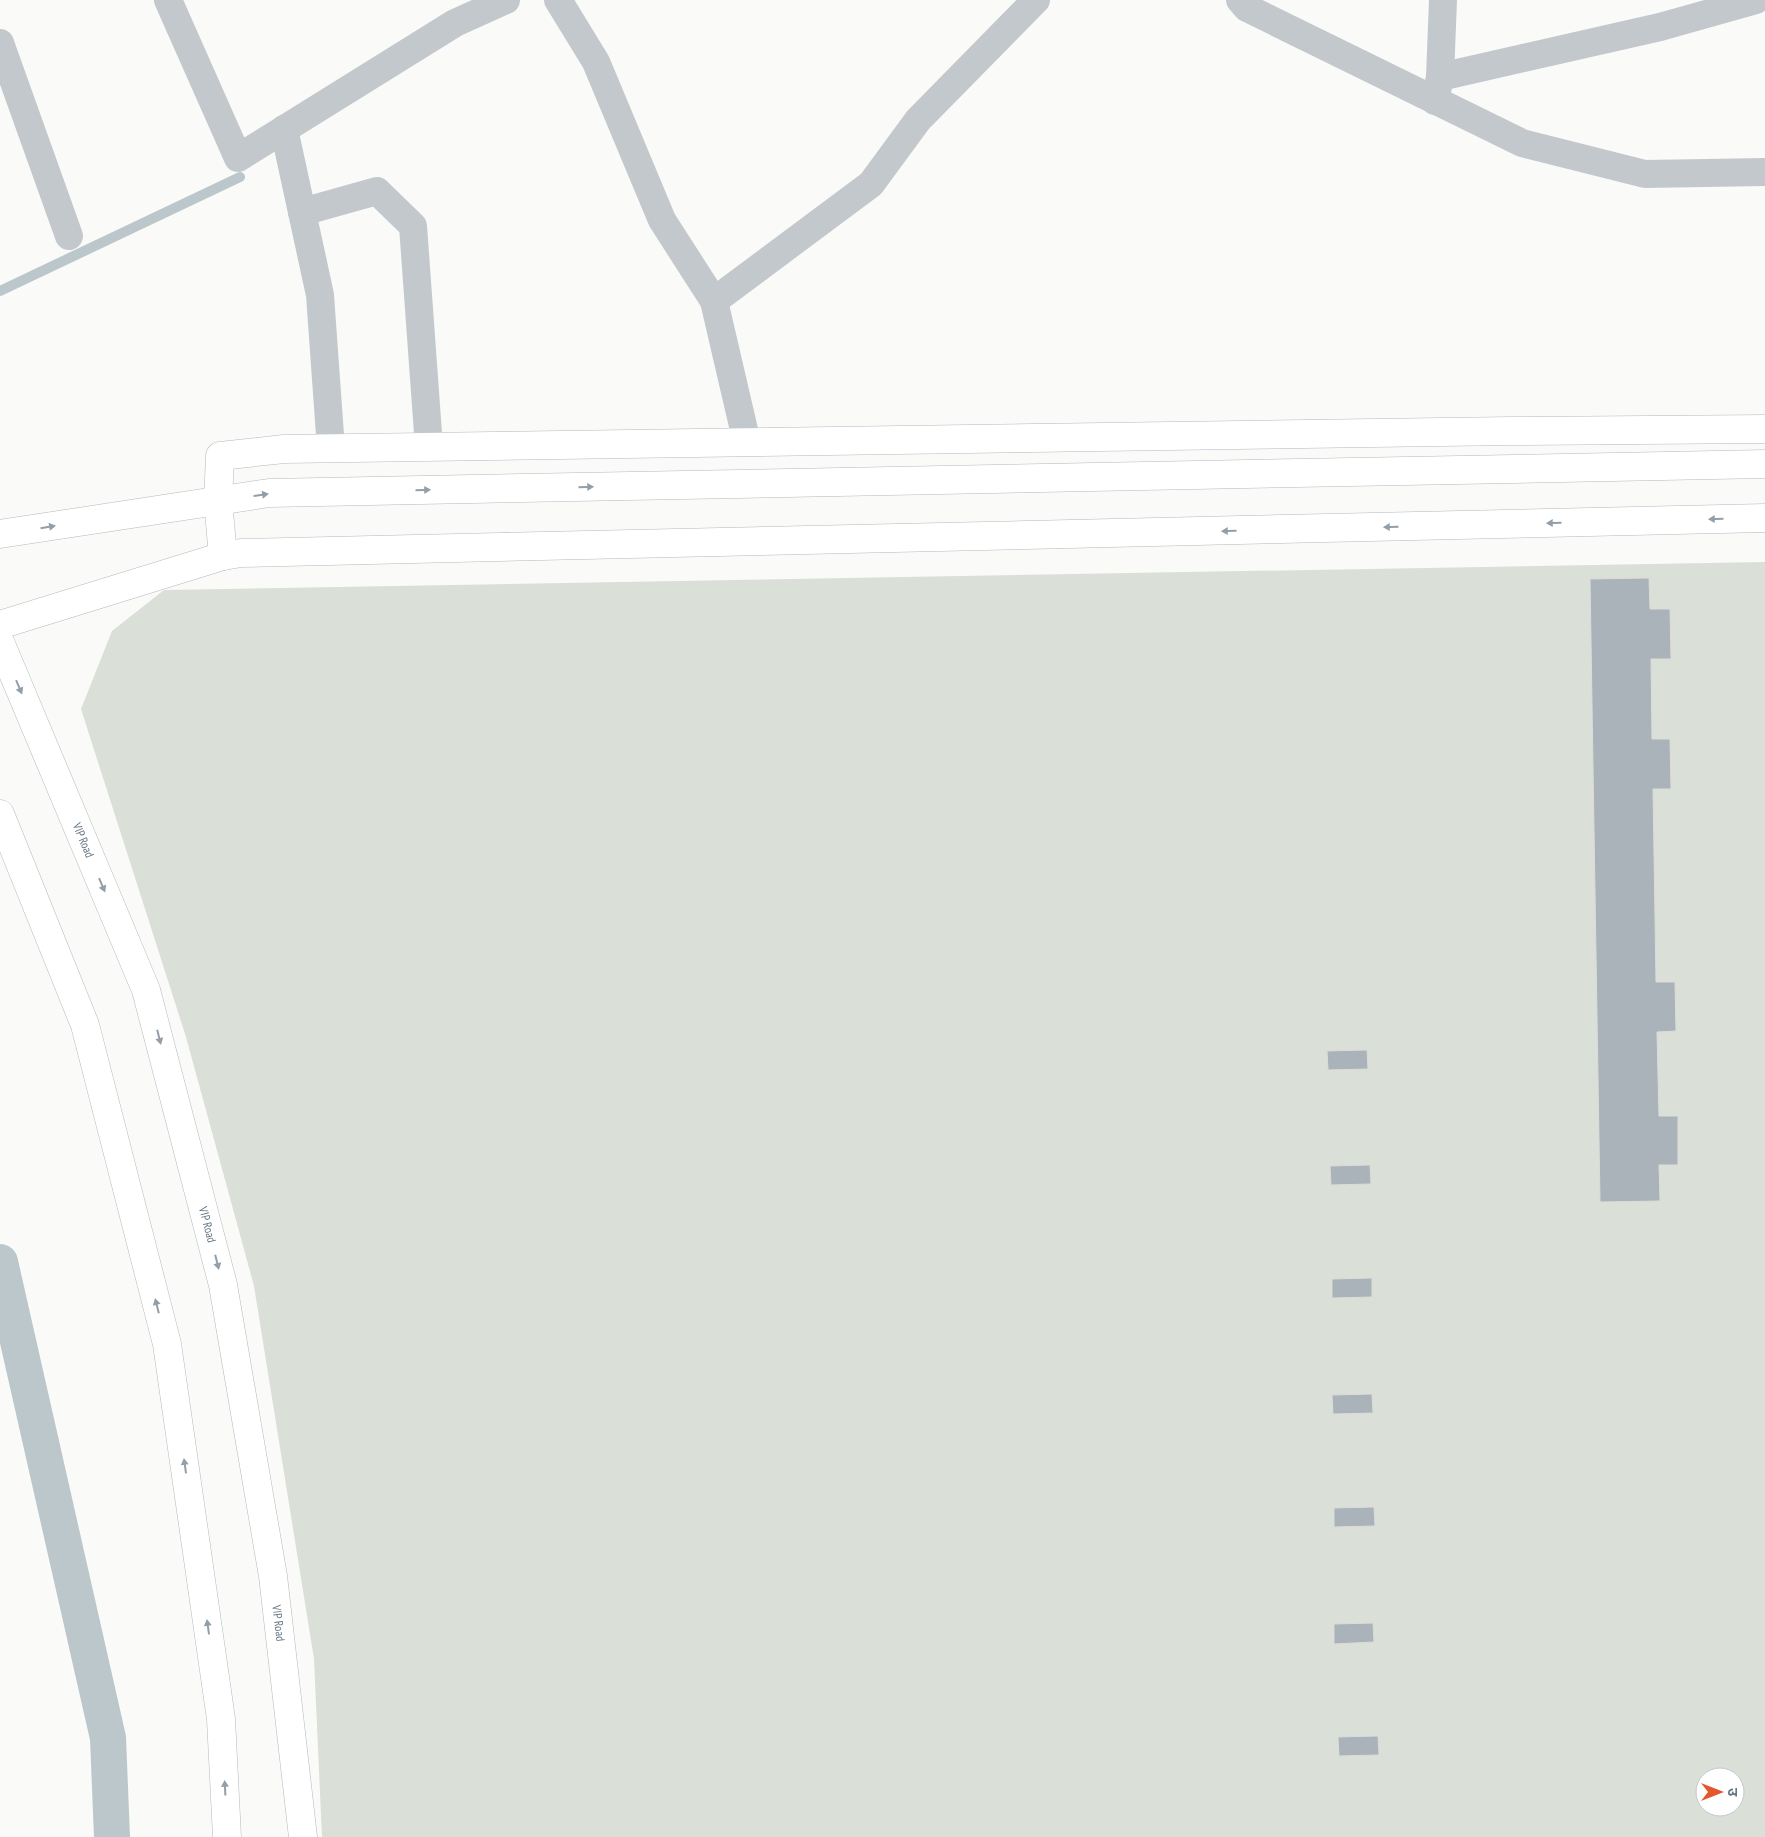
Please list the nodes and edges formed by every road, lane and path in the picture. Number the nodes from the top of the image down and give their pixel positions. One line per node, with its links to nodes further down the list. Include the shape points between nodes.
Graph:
1 (168, 0): 11 (street, via 238,158)
2 (506, 0): 11 (street, via 455,23)
3 (558, 0): 15 (street, via 596,62 662,220)
4 (1036, 0): 15 (street, via 918,120 871,184)
5 (1240, 0): 10 (street, via 1247,8)
6 (1443, 0): 10 (street)
7 (1756, 0): 8 (street)
8 (1718, 5): 10 (street, via 1660,27)
9 (0, 43): 14 (street)
10 (1437, 89): 12 (street, via 1522,143 1645,174)
11 (284, 130): 13 (street)
12 (1765, 172)
13 (302, 212): 18 (street, via 377,192 413,226); 19 (street, via 320,295)
14 (69, 236)
15 (714, 300): 17 (street)
16 (1765, 429): 17 (street)
17 (747, 443): 18 (street)
18 (429, 447): 19 (street)
19 (331, 449): 21 (street, via 284,449 220,456)
20 (1765, 464): 21 (street, one-way to 20, via 279,493)
21 (218, 501): 23 (street, one-way to 21); 24 (street)
22 (1765, 518): 24 (street, one-way to 24, via 241,553)
23 (0, 534)
24 (223, 556): 25 (street)
25 (0, 625)
26 (0, 642): 29 (street, VIP Road, one-way to 29, via 146,990 220,1276 273,1576)
27 (0, 814): 28 (street, one-way to 27, via 221,1719 167,1344 85,1025)
28 (227, 1837)
29 (302, 1837)

